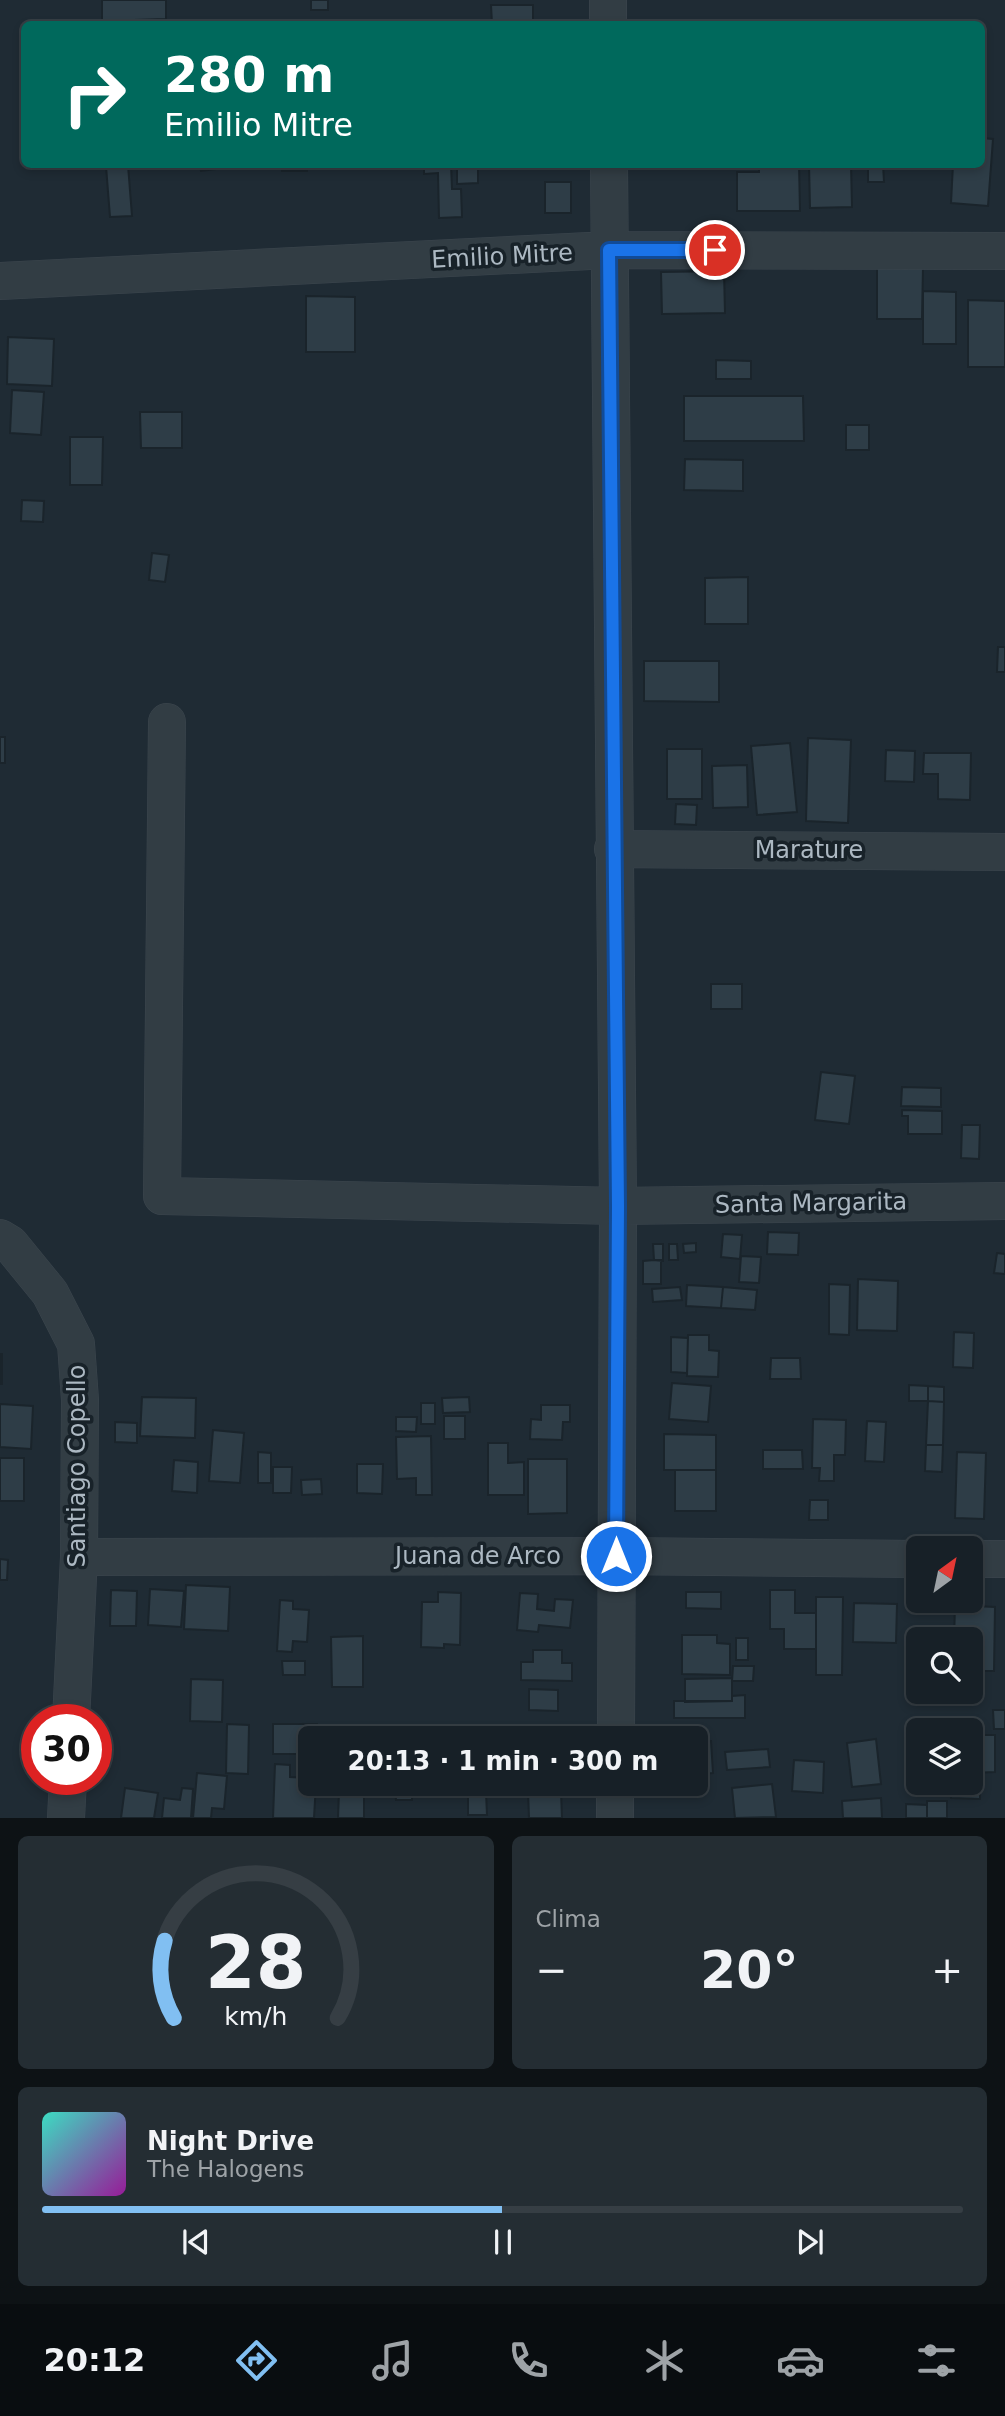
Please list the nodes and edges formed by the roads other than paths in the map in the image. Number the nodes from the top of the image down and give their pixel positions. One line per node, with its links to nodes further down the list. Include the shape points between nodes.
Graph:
1 (608, 0): 2 (street)
2 (608, 21)
3 (608, 168): 4 (street)
4 (609, 250): 5 (street, Emilio Mitre); 6 (street, Emilio Mitre); 8 (street)
5 (1005, 251)
6 (0, 281)
7 (167, 722): 11 (street, Santa Margarita, via 162,1196)
8 (613, 849): 9 (street, Marature); 11 (street)
9 (1005, 852)
10 (1005, 1201): 11 (street, Santa Margarita)
11 (618, 1206): 13 (street)
12 (0, 1238): 14 (street, Santiago Copello, via 50,1293 76,1344)
13 (616, 1556): 14 (street, Juana de Arco); 15 (street, Juana de Arco); 19 (street)
14 (79, 1557): 18 (street, Santiago Copello)
15 (906, 1559)
16 (984, 1559): 17 (street)
17 (1005, 1559)
18 (72, 1704)
19 (616, 1726)
20 (67, 1795): 22 (street)
21 (615, 1796): 23 (street)
22 (66, 1818)
23 (615, 1818)

